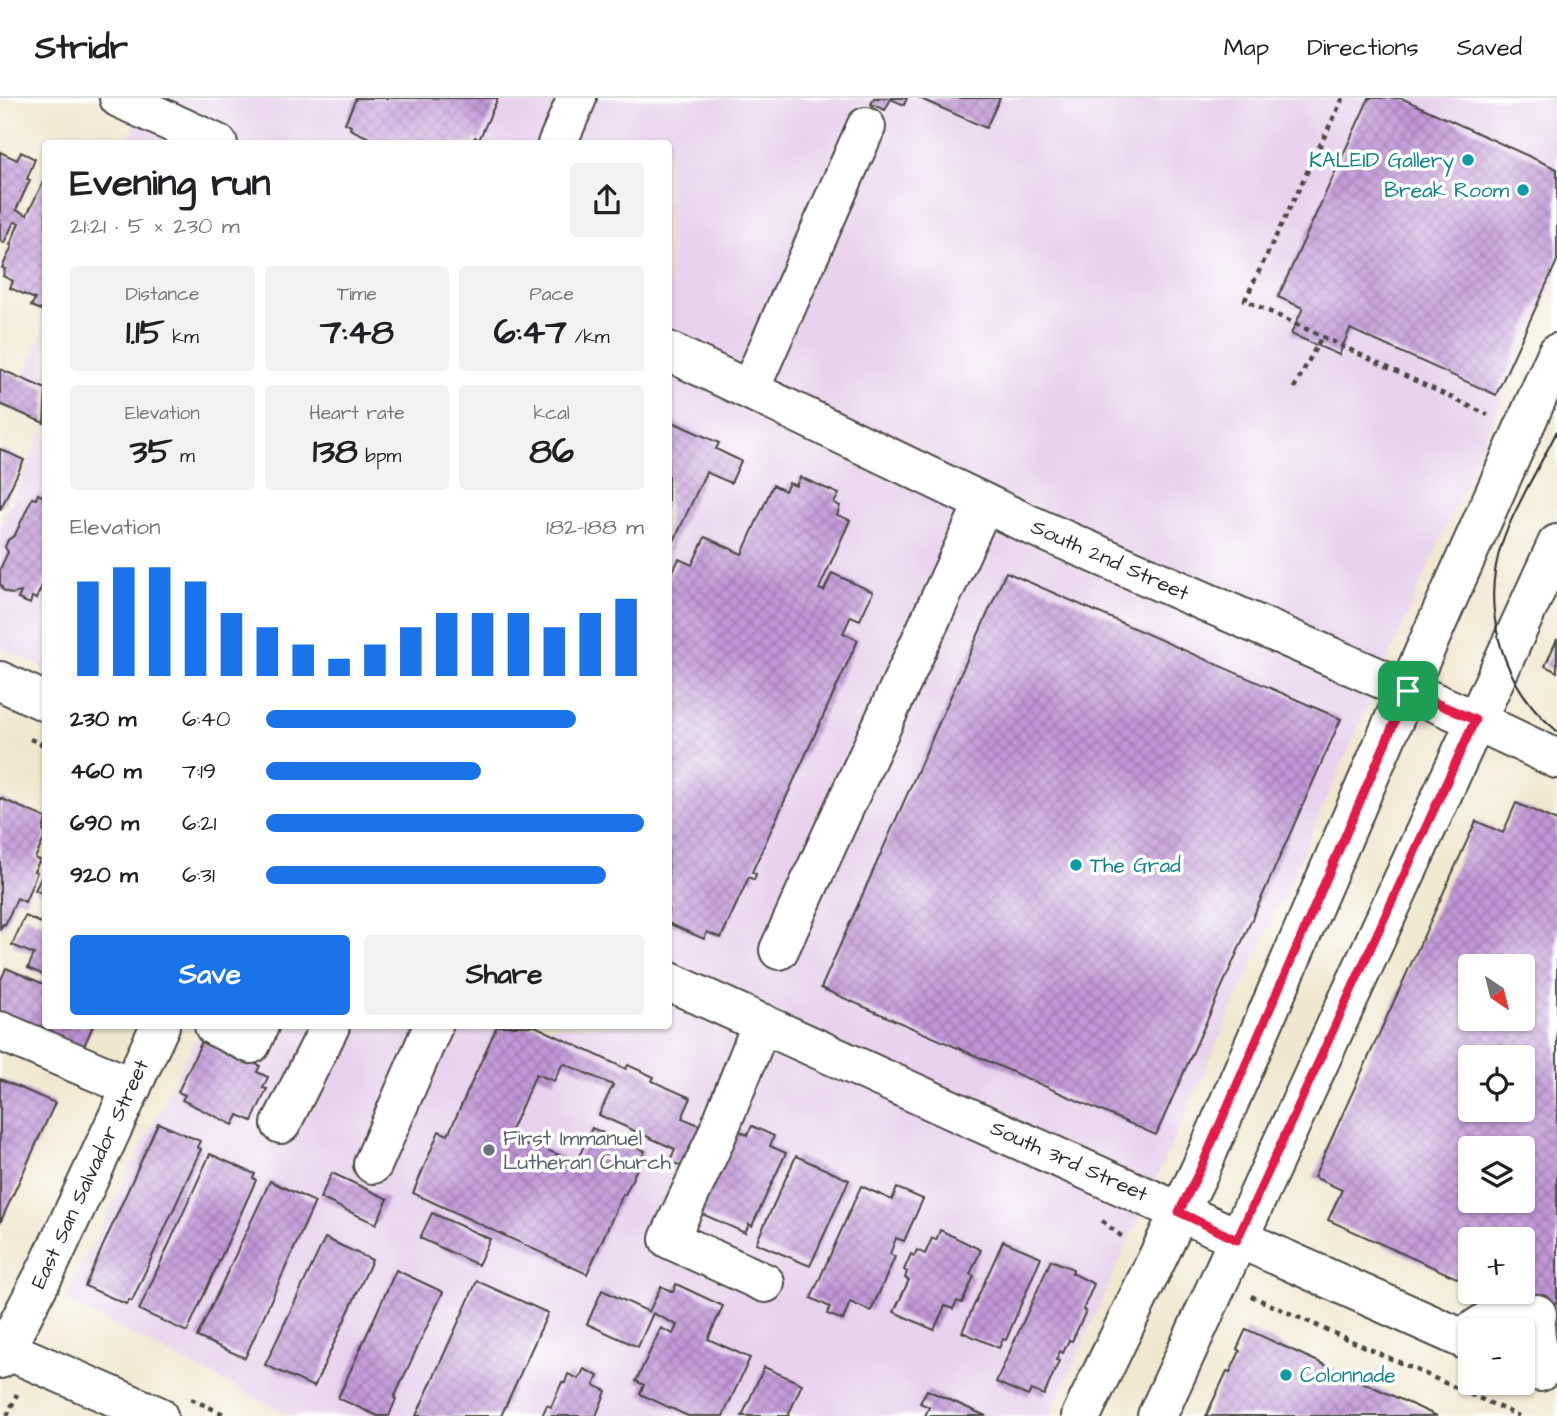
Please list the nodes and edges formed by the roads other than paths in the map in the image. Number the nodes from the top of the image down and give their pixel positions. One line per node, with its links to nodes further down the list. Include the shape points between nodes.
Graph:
1 (119, 98): 4 (street)
2 (578, 98): 5 (street)
3 (866, 127): 8 (street)
4 (209, 140)
5 (559, 140)
6 (672, 353): 8 (street, South 2nd Street)
7 (1557, 353): 12 (street)
8 (750, 389): 9 (street, South 2nd Street)
9 (984, 503): 12 (street, South 2nd Street); 16 (street)
10 (1557, 544): 14 (street)
11 (0, 681): 13 (street)
12 (1408, 691): 14 (street, South 2nd Street); 28 (street)
13 (42, 700)
14 (1475, 720): 15 (street, South 2nd Street); 29 (street)
15 (1557, 759)
16 (779, 950)
17 (672, 983): 18 (street, South 3rd Street)
18 (762, 1023): 28 (street, South 3rd Street); 30 (street, via 669,1239)
19 (159, 1029): 25 (street, East San Salvador Street)
20 (220, 1029): 21 (street, via 251,1044)
21 (258, 1029)
22 (328, 1029): 26 (street)
23 (432, 1029): 27 (street)
24 (0, 1031): 25 (street)
25 (132, 1087): 35 (street, East San Salvador Street, via 49,1265)
26 (281, 1124)
27 (373, 1164)
28 (1179, 1212): 29 (street, South 3rd Street); 38 (street)
29 (1237, 1240): 34 (street, South 3rd Street); 39 (street)
30 (765, 1283)
31 (1493, 1318): 32 (street, via 1523,1308)
32 (1529, 1318)
33 (1535, 1328): 36 (street)
34 (1458, 1331)
35 (1, 1352): 37 (street)
36 (1540, 1372)
37 (158, 1416)
38 (1081, 1416)
39 (1157, 1416)

